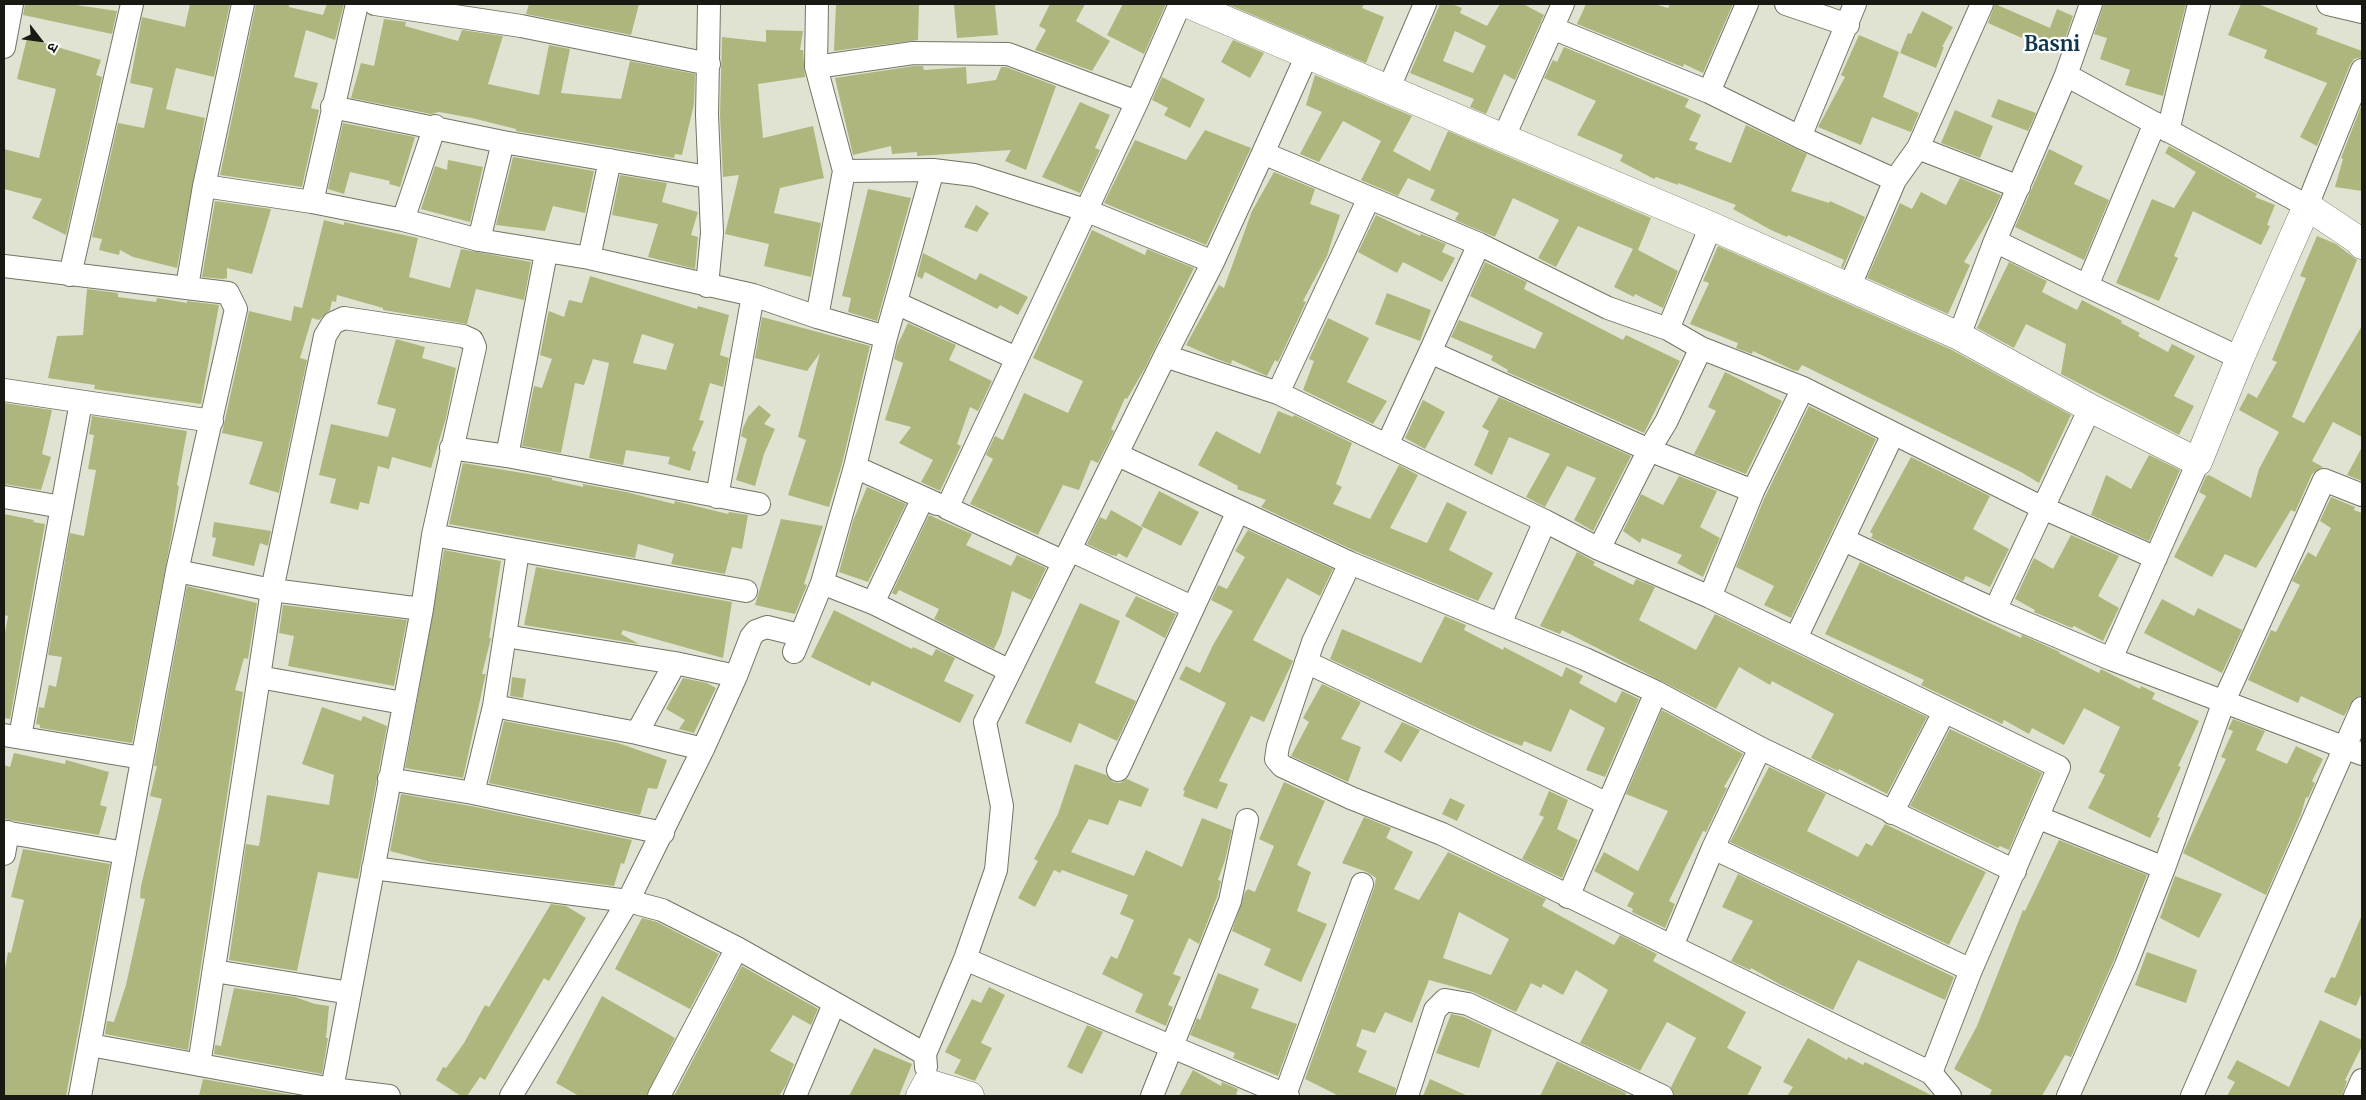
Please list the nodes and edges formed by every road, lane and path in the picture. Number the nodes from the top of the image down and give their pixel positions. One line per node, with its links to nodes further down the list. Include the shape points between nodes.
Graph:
1 (12, 4): 22 (street)
2 (132, 4): 60 (street)
3 (243, 4): 44 (street)
4 (358, 4): 31 (street)
5 (375, 4): 24 (street, via 521,26)
6 (709, 4): 24 (street)
7 (818, 4): 25 (street)
8 (1180, 4): 30 (street)
9 (1188, 4): 23 (street)
10 (1425, 4): 28 (street)
11 (1563, 4): 21 (street)
12 (1748, 4): 29 (street)
13 (1786, 4): 20 (street)
14 (1855, 4): 20 (street)
15 (1982, 4): 37 (street)
16 (2092, 4): 27 (street)
17 (2199, 4): 33 (street)
18 (2328, 4): 19 (street)
19 (2362, 12)
20 (1848, 25): 34 (street)
21 (1552, 28): 29 (street); 35 (street)
22 (4, 47)
23 (1307, 54): 28 (street); 38 (street)
24 (709, 64): 42 (street)
25 (816, 66): 30 (street, via 913,53 1008,54); 40 (street)
26 (2362, 70): 48 (street)
27 (2066, 75): 33 (street); 45 (street)
28 (1388, 90): 35 (street)
29 (1709, 92): 34 (street)
30 (1138, 102): 49 (street)
31 (332, 107): 32 (street); 47 (street)
32 (435, 126): 36 (street); 50 (street)
33 (2161, 127): 48 (street); 62 (street)
34 (1800, 137): 43 (street)
35 (1503, 139): 51 (street)
36 (503, 142): 39 (street); 53 (street)
37 (1918, 148): 43 (street); 45 (street)
38 (1263, 153): 46 (street); 58 (street)
39 (610, 160): 42 (street); 57 (street)
40 (844, 170): 41 (street); 67 (street)
41 (932, 170): 49 (street, via 974,175); 66 (street)
42 (708, 177): 61 (street, via 712,233)
43 (1895, 180): 64 (street)
44 (204, 186): 47 (street); 63 (street)
45 (2019, 187): 54 (street)
46 (1370, 198): 55 (street); 78 (street)
47 (312, 202): 50 (street)
48 (2307, 206): 52 (street); 75 (street)
49 (1085, 210): 58 (street); 74 (street)
50 (403, 220): 53 (street)
51 (1711, 226): 64 (street); 68 (street)
52 (2361, 238)
53 (479, 240): 56 (street)
54 (1995, 241): 62 (street); 69 (street)
55 (1479, 244): 68 (street, via 1608,308); 72 (street)
56 (546, 252): 57 (street); 87 (street)
57 (589, 258): 61 (street)
58 (1213, 262): 73 (street)
59 (4, 266): 60 (street)
60 (70, 275): 63 (street)
61 (707, 286): 65 (street)
62 (2087, 286): 75 (street)
63 (187, 287): 81 (street, via 228,293 236,309)
64 (1849, 288): 69 (street)
65 (753, 295): 67 (street); 92 (street)
66 (896, 303): 70 (street); 74 (street)
67 (817, 317): 70 (street)
68 (1668, 329): 71 (street)
69 (1958, 336): 80 (street)
70 (886, 337): 89 (street)
71 (1702, 348): 76 (street); 85 (street)
72 (1430, 352): 83 (street); 85 (street)
73 (1165, 356): 78 (street); 86 (street)
74 (1016, 358): 97 (street)
75 (2240, 358): 88 (street)
76 (1803, 388): 82 (street); 90 (street)
77 (4, 390): 79 (street)
78 (1278, 393): 83 (street)
79 (81, 402): 81 (street); 96 (street)
80 (2090, 408): 88 (street); 98 (street)
81 (212, 421): 108 (street)
82 (1893, 434): 98 (street); 102 (street)
83 (1387, 445): 100 (street)
84 (451, 448): 87 (street); 101 (street); 110 (street, via 474,347 472,340 344,318 333,323 325,336)
85 (1649, 450): 90 (street); 103 (street)
86 (1118, 455): 99 (street); 105 (street)
87 (507, 456): 92 (street)
88 (2198, 462): 106 (street)
89 (855, 467): 94 (street); 109 (street)
90 (1753, 491): 112 (street)
91 (2362, 495): 127 (street, via 2324,480)
92 (717, 496): 95 (street)
93 (4, 497): 96 (street)
94 (923, 498): 97 (street); 113 (street)
95 (758, 504)
96 (62, 507): 133 (street)
97 (948, 508): 105 (street)
98 (2043, 508): 106 (street); 116 (street)
99 (1238, 511): 107 (street); 114 (street)
100 (1545, 521): 103 (street); 117 (street)
101 (433, 535): 104 (street); 115 (street)
102 (1844, 540): 116 (street); 119 (street)
103 (1599, 549): 112 (street)
104 (518, 551): 111 (street); 118 (street)
105 (1067, 556): 114 (street); 123 (street)
106 (2156, 558): 120 (street)
107 (1350, 563): 117 (street); 121 (street)
108 (177, 571): 110 (street); 137 (street)
109 (822, 583): 113 (street); 125 (street, via 797,643 767,627 756,631)
110 (272, 590): 115 (street); 124 (street)
111 (746, 590)
112 (1710, 597): 119 (street)
113 (873, 603): 123 (street)
114 (1192, 607): 138 (street)
115 (422, 609): 128 (street)
116 (1995, 610): 120 (street)
117 (1500, 624): 126 (street)
118 (505, 636): 122 (street); 129 (street)
119 (1796, 638): 131 (street)
120 (2111, 659): 127 (street)
121 (1306, 662): 141 (street); 154 (street, via 1278,746 1276,760 1282,766 1442,834)
122 (675, 663): 125 (street); 132 (street)
123 (1010, 671): 158 (street, via 985,722 1002,806 996,870)
124 (259, 676): 128 (street); 160 (street)
125 (736, 676): 134 (street)
126 (1656, 692): 135 (street); 141 (street)
127 (2224, 701): 136 (street); 151 (street)
128 (404, 703): 139 (street)
129 (494, 706): 132 (street); 140 (street)
130 (2362, 708): 136 (street)
131 (1944, 712): 142 (street); 143 (street, via 2059,767)
132 (637, 733): 134 (street)
133 (12, 736): 137 (street)
134 (703, 748): 146 (street)
135 (1760, 748): 142 (street); 147 (street)
136 (2353, 751): 183 (street)
137 (142, 758): 148 (street)
138 (1118, 770)
139 (389, 779): 140 (street); 150 (street)
140 (473, 793): 146 (street)
141 (1608, 804): 154 (street)
142 (1892, 813): 152 (street)
143 (2038, 817): 151 (street); 152 (street)
144 (1247, 820): 164 (street, via 1230,901)
145 (6, 832): 148 (street); 149 (street)
146 (663, 833): 155 (street)
147 (1713, 848): 156 (street); 159 (street)
148 (125, 853): 163 (street)
149 (4, 854)
150 (373, 868): 155 (street); 161 (street)
151 (2164, 868): 182 (street, via 2126,965)
152 (2015, 871): 159 (street)
153 (1362, 884): 178 (street)
154 (1568, 896): 156 (street)
155 (628, 901): 157 (street, via 662,910); 173 (street)
156 (1672, 946): 167 (street)
157 (737, 948): 162 (street); 174 (street)
158 (964, 959): 164 (street); 165 (street)
159 (1971, 970): 167 (street)
160 (214, 971): 161 (street); 166 (street)
161 (350, 993): 169 (street)
162 (834, 1004): 165 (street); 175 (street)
163 (90, 1045): 166 (street); 171 (street)
164 (1172, 1048): 177 (street); 178 (street)
165 (925, 1054): 170 (street)
166 (199, 1065): 169 (street)
167 (1931, 1073): 181 (street)
168 (2362, 1080): 184 (street)
169 (332, 1089): 172 (street)
170 (924, 1089): 176 (street)
171 (80, 1096)
172 (389, 1096)
173 (511, 1096)
174 (659, 1096)
175 (794, 1096)
176 (970, 1096)
177 (1152, 1096)
178 (1287, 1096)
179 (1408, 1096): 180 (street, via 1435,1010 1445,1000 1468,1004)
180 (1662, 1096)
181 (1950, 1096)
182 (2068, 1096)
183 (2192, 1096)
184 (2355, 1096)

